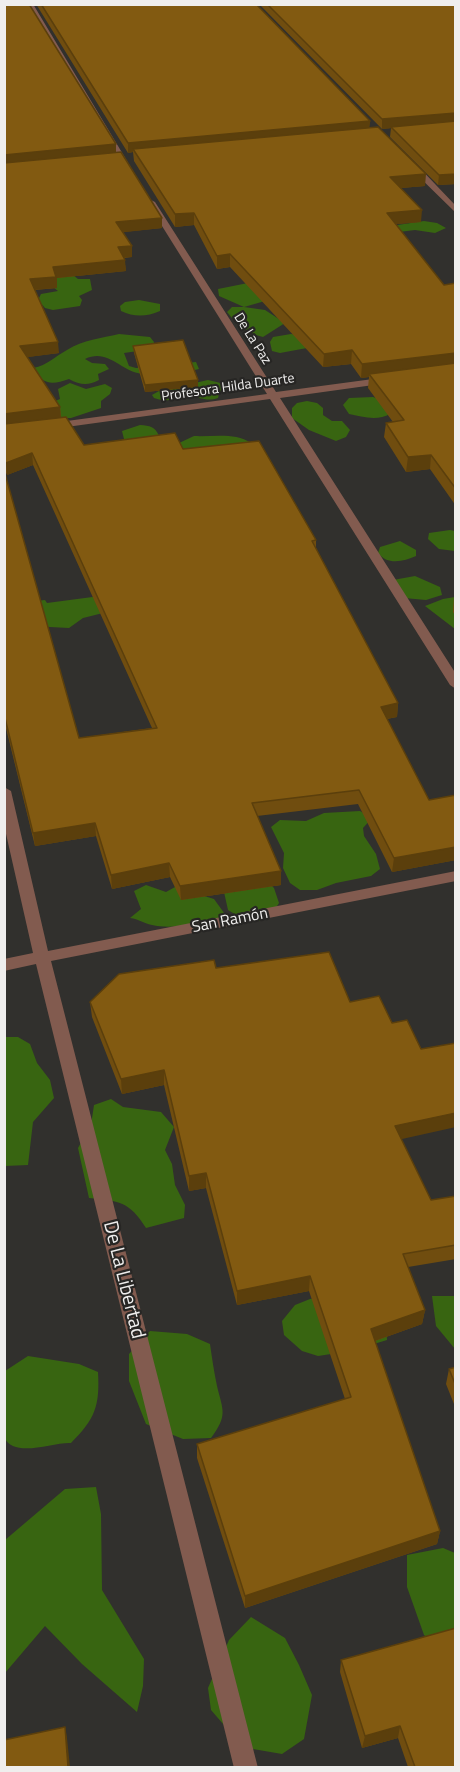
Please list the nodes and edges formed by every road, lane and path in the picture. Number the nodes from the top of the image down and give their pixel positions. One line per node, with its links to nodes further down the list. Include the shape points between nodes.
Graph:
1 (30, 4): 3 (street)
2 (135, 156): 3 (street)
3 (123, 158): 4 (street); 6 (street)
4 (111, 159)
5 (406, 159): 8 (street)
6 (136, 177)
7 (148, 197): 10 (street, De La Paz)
8 (456, 211)
9 (398, 379): 10 (street, Profesora Hilda Duarte)
10 (272, 396): 11 (street, Profesora Hilda Duarte); 12 (street, De La Paz)
11 (39, 427)
12 (456, 686)
13 (4, 791): 15 (street, De La Libertad)
14 (456, 876): 15 (street, San Ramón)
15 (42, 957): 16 (street, San Ramón); 17 (street, De La Libertad)
16 (4, 965)
17 (246, 1767)

